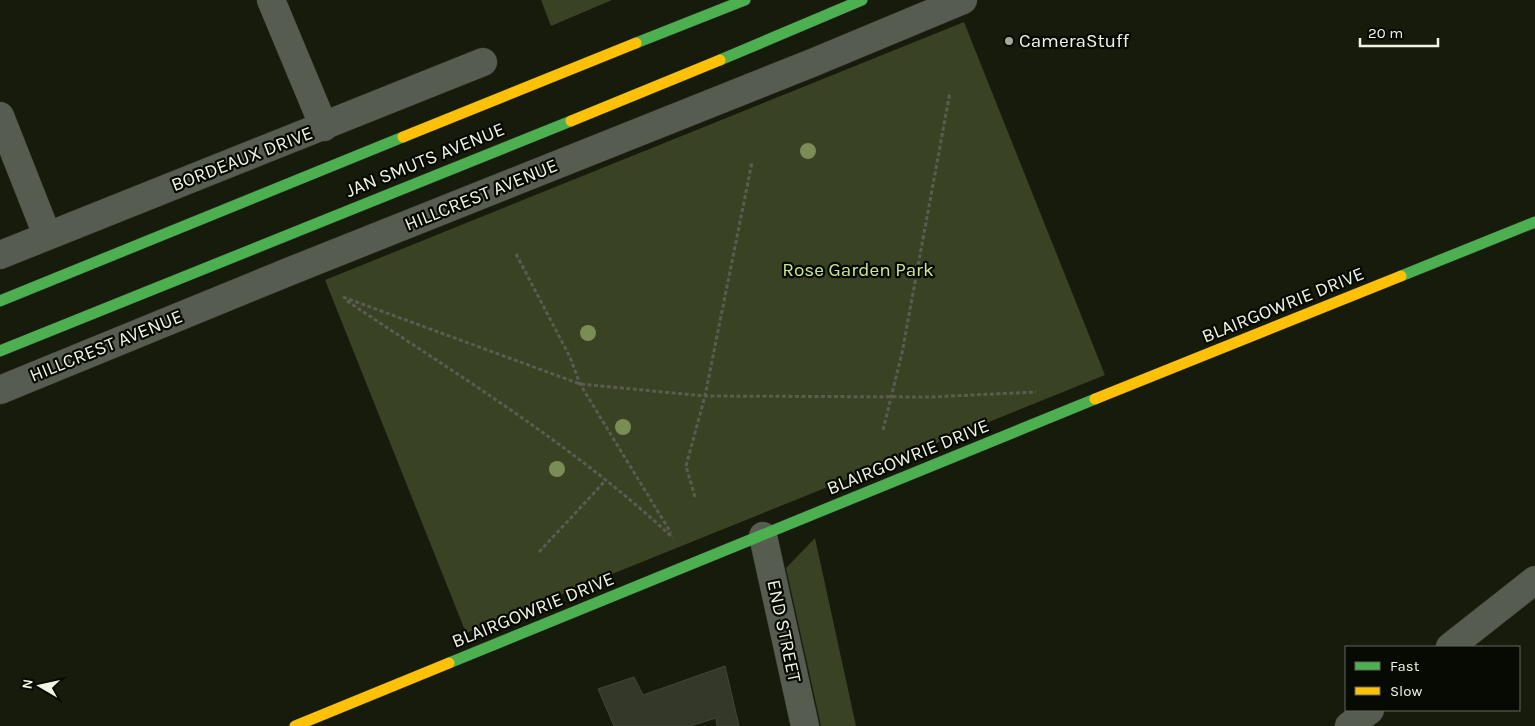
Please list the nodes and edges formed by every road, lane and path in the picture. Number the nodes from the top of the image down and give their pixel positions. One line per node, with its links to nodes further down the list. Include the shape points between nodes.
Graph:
1 (271, 0): 10 (street)
2 (706, 0): 6 (street)
3 (745, 0): 6 (main road, JAN SMUTS AVENUE)
4 (862, 0): 17 (main road, JAN SMUTS AVENUE)
5 (963, 0): 19 (street, HILLCREST AVENUE)
6 (673, 29): 16 (main road, JAN SMUTS AVENUE)
7 (483, 62): 10 (street, BORDEAUX DRIVE)
8 (950, 92): 22 (path)
9 (0, 116): 13 (street)
10 (324, 127): 13 (street, BORDEAUX DRIVE)
11 (752, 162): 21 (path)
12 (1535, 222): 26 (main road, BLAIRGOWRIE DRIVE)
13 (47, 235): 15 (street, BORDEAUX DRIVE)
14 (516, 254): 18 (path, via 570,357)
15 (0, 255)
16 (0, 301)
17 (0, 351)
18 (580, 384): 21 (path); 24 (path, via 674,538); 24 (path, via 343,298 558,443)
19 (0, 390)
20 (1044, 392): 22 (path)
21 (705, 396): 22 (path); 25 (path, via 686,466)
22 (891, 397): 23 (path)
23 (883, 430)
24 (606, 480): 27 (path)
25 (695, 497)
26 (764, 536): 31 (main road, BLAIRGOWRIE DRIVE); 32 (street, END STREET)
27 (539, 552)
28 (1535, 580): 29 (street)
29 (1451, 646)
30 (1369, 711): 33 (street)
31 (295, 726)
32 (805, 726)
33 (1349, 726)

